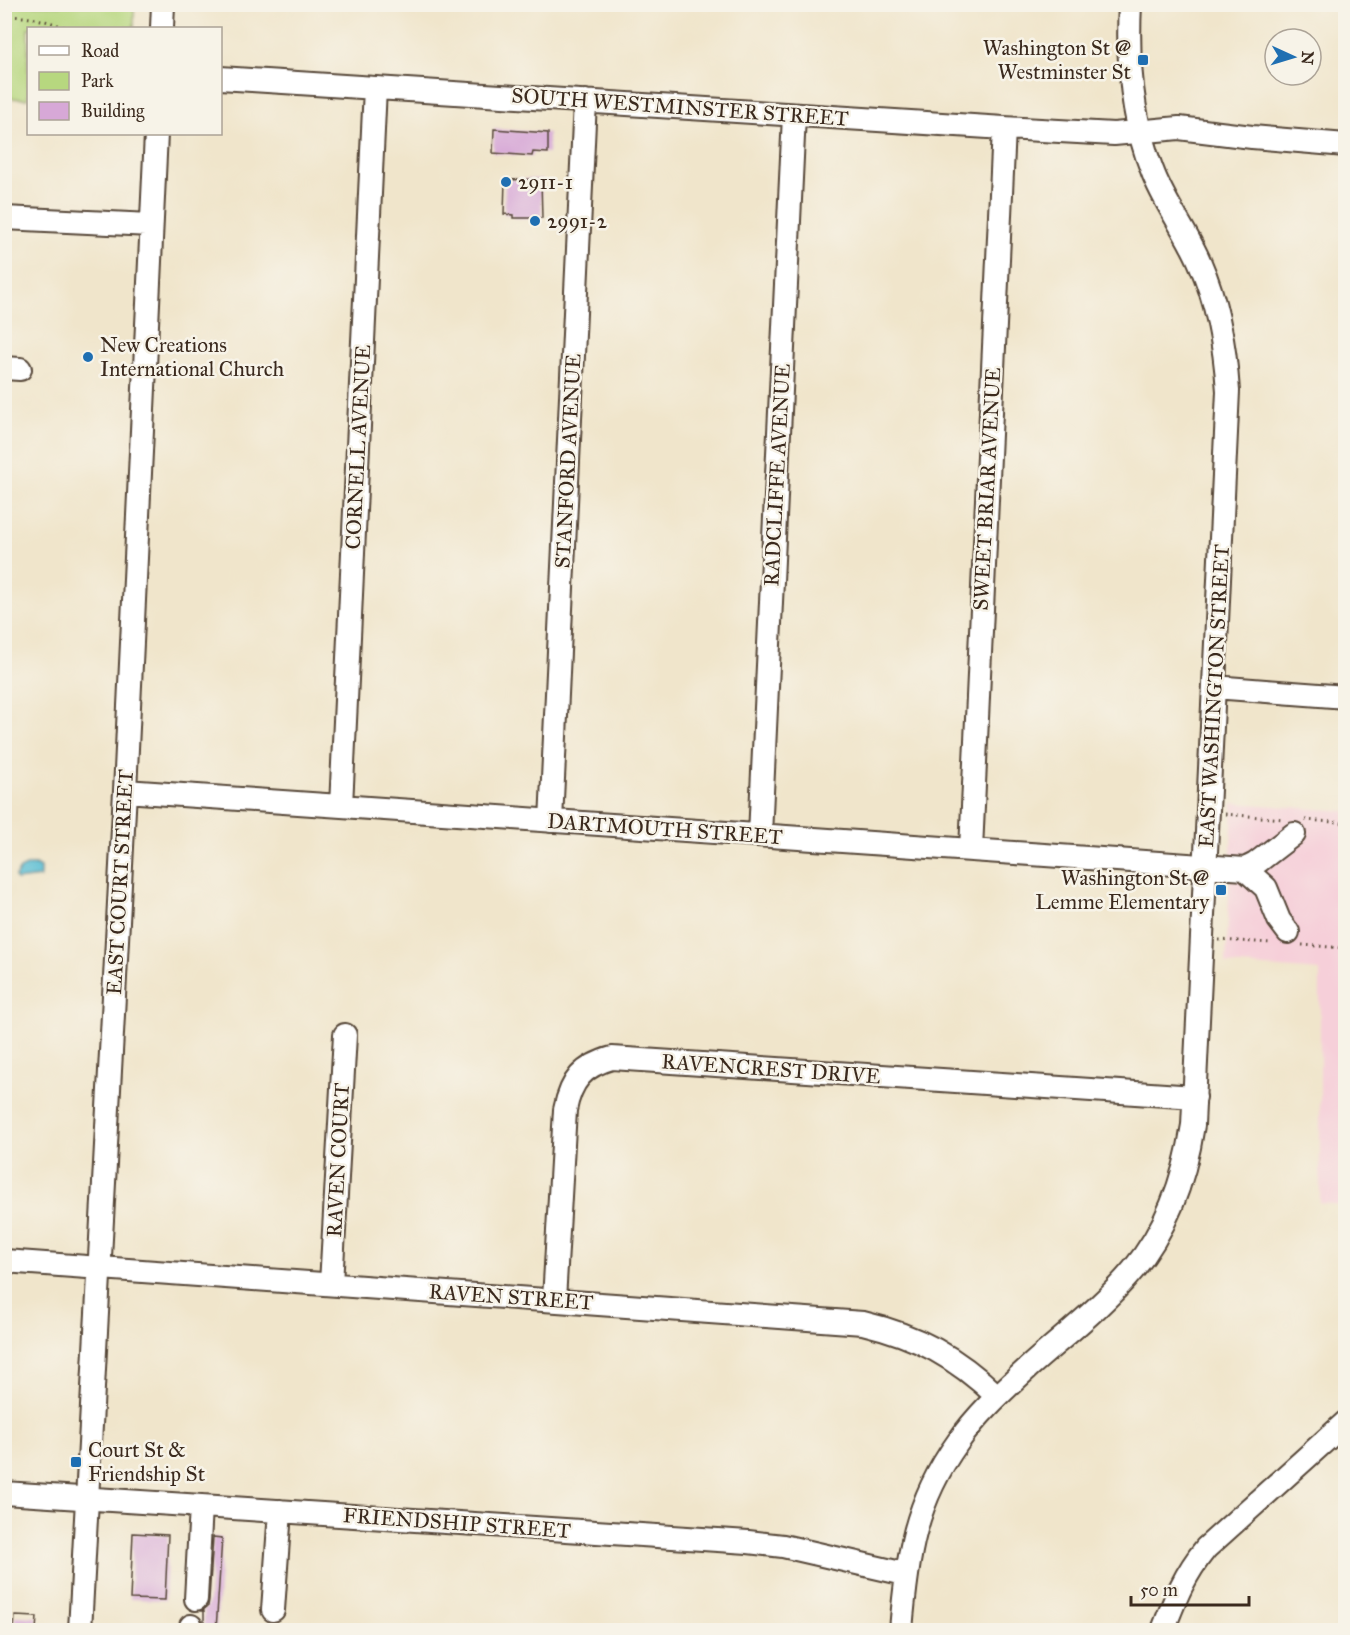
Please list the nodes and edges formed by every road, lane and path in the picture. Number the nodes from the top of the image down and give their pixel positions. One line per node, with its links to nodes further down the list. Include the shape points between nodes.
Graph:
1 (163, 4): 5 (street)
2 (1130, 4): 11 (street, EAST WASHINGTON STREET, via 1130,77)
3 (4, 16): 4 (path, via 28,17)
4 (63, 27)
5 (162, 27)
6 (222, 78): 7 (street, SOUTH WESTMINSTER STREET)
7 (375, 88): 8 (street, SOUTH WESTMINSTER STREET); 19 (street, CORNELL AVENUE)
8 (585, 101): 9 (street, SOUTH WESTMINSTER STREET); 20 (street, STANFORD AVENUE)
9 (794, 115): 10 (street, SOUTH WESTMINSTER STREET); 22 (street, RADCLIFFE AVENUE)
10 (1004, 128): 11 (street, SOUTH WESTMINSTER STREET, via 1114,134); 23 (street, SWEET BRIAR AVENUE)
11 (1139, 131): 13 (street, SOUTH WESTMINSTER STREET, via 1179,128); 16 (street, EAST WASHINGTON STREET, via 1151,170 1212,293 1226,358 1228,391)
12 (156, 135): 15 (street, EAST COURT STREET)
13 (1346, 145)
14 (4, 218): 15 (street)
15 (151, 225): 18 (street, EAST COURT STREET)
16 (1214, 687): 17 (street); 24 (street, EAST WASHINGTON STREET)
17 (1346, 697)
18 (125, 791): 19 (street, DARTMOUTH STREET); 30 (street, EAST COURT STREET)
19 (341, 806): 20 (street, DARTMOUTH STREET)
20 (551, 821): 22 (street, DARTMOUTH STREET)
21 (1294, 834): 25 (street)
22 (760, 836): 23 (street, DARTMOUTH STREET)
23 (971, 850): 24 (street, DARTMOUTH STREET)
24 (1206, 867): 25 (street, DARTMOUTH STREET); 28 (street, EAST WASHINGTON STREET)
25 (1245, 869): 26 (street, via 1266,888)
26 (1288, 932)
27 (345, 1035): 31 (street, RAVEN COURT)
28 (1195, 1097): 32 (street, RAVENCREST DRIVE, via 612,1058 598,1062 576,1080 565,1110); 33 (street, EAST WASHINGTON STREET, via 1189,1153 1179,1188 1155,1239 1115,1290)
29 (4, 1261): 30 (street, RAVEN STREET)
30 (100, 1268): 31 (street, RAVEN STREET); 36 (street, EAST COURT STREET)
31 (331, 1284): 32 (street, RAVEN STREET)
32 (554, 1300): 33 (street, RAVEN STREET, via 886,1328 945,1354)
33 (998, 1396): 39 (street, EAST WASHINGTON STREET, via 964,1434 941,1468 917,1524)
34 (1346, 1422): 44 (street, via 1206,1548 1180,1586)
35 (4, 1492): 36 (street, FRIENDSHIP STREET)
36 (87, 1498): 37 (street, FRIENDSHIP STREET); 42 (street, EAST COURT STREET)
37 (201, 1506): 38 (street, FRIENDSHIP STREET); 40 (street)
38 (280, 1511): 39 (street, FRIENDSHIP STREET, via 748,1542 783,1546); 41 (street)
39 (905, 1574): 43 (street, EAST WASHINGTON STREET)
40 (196, 1599)
41 (273, 1610)
42 (80, 1630)
43 (902, 1630)
44 (1163, 1630)

